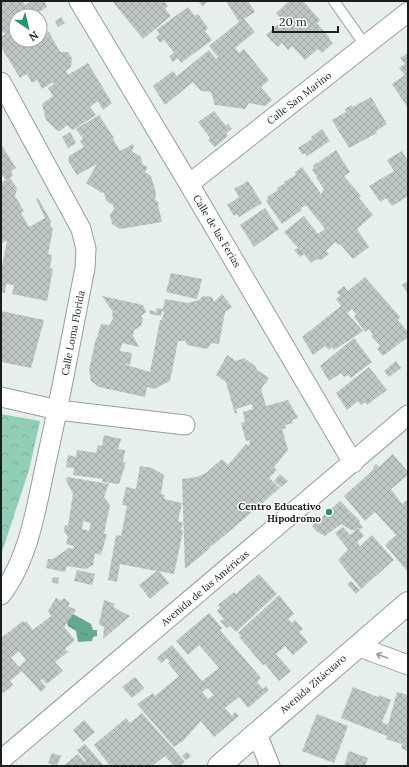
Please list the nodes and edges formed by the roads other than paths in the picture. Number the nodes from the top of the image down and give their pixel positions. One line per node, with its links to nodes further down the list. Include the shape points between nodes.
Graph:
1 (78, 1): 6 (street, Calle de las Ferias)
2 (334, 1): 4 (lane)
3 (408, 12): 4 (street, Calle San Marino)
4 (365, 46): 6 (street, Calle San Marino)
5 (1, 82): 8 (street, Calle Loma Florida, via 82,229 86,249 85,268)
6 (189, 184): 11 (street, Calle de las Ferias)
7 (1, 397): 8 (street)
8 (58, 410): 10 (street); 12 (street, Calle Loma Florida, via 24,551)
9 (408, 415): 11 (street, Avenida de las Américas)
10 (185, 425)
11 (353, 463): 17 (street, Avenida de las Américas)
12 (1, 595)
13 (408, 603): 14 (street, Avenida Zitácuaro)
14 (357, 646): 15 (street, one-way to 14); 16 (street, Avenida Zitácuaro)
15 (408, 665)
16 (256, 734): 18 (street, Avenida Zitácuaro); 19 (street)
17 (1, 760)
18 (219, 766)
19 (270, 766)

